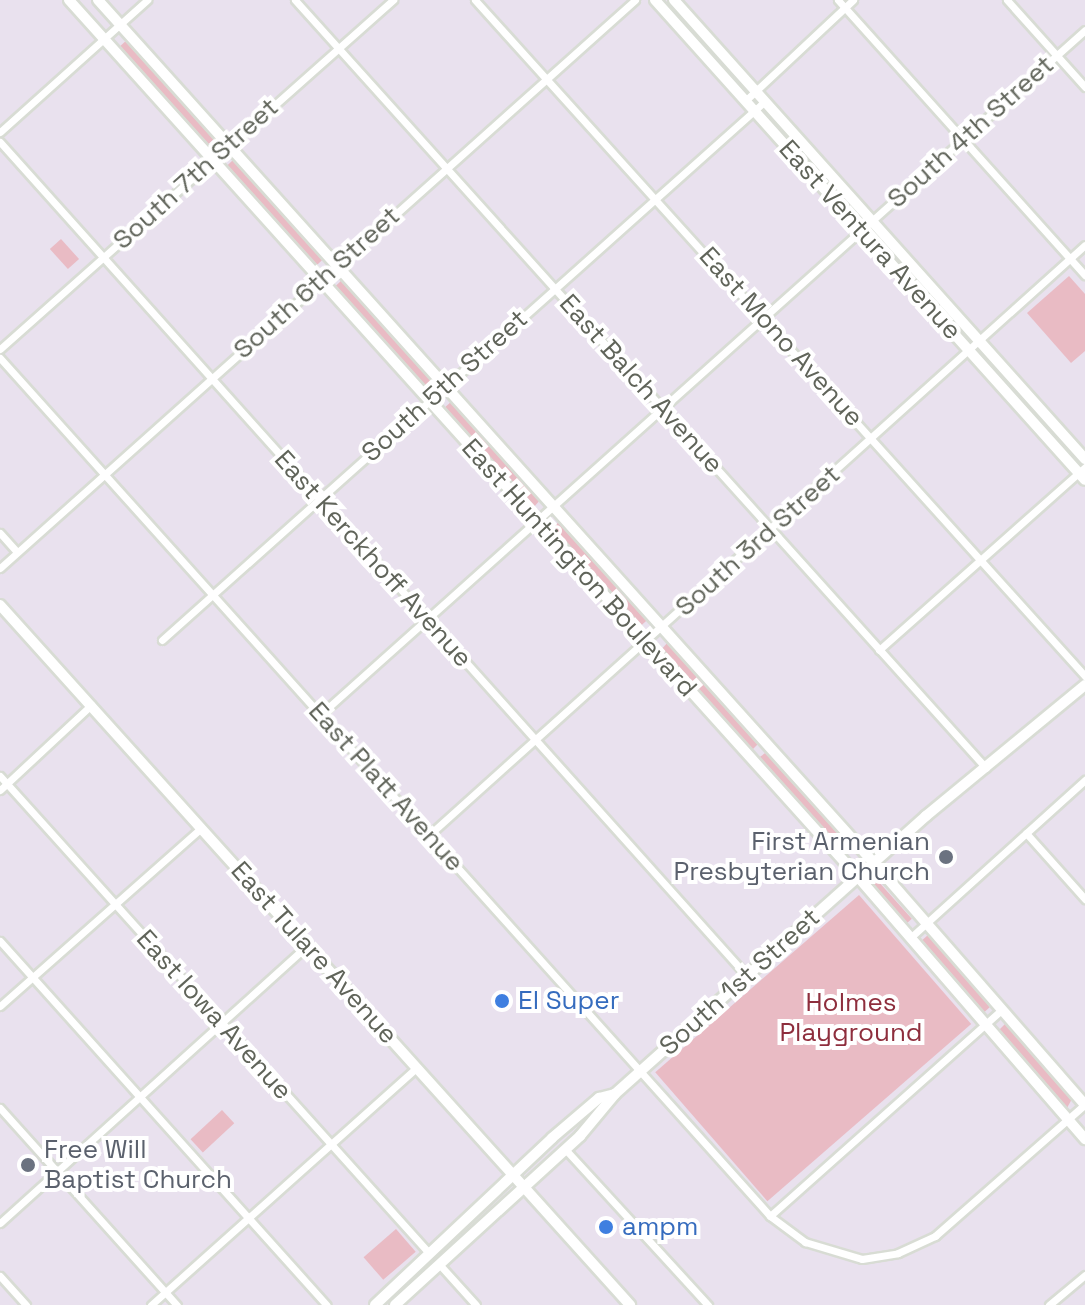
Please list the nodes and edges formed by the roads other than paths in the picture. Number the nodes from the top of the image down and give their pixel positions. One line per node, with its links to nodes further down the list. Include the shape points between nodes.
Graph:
1 (69, 0): 16 (main road, East Huntington Boulevard)
2 (98, 0): 14 (main road, East Huntington Boulevard)
3 (147, 0): 14 (street)
4 (295, 0): 17 (street, East Balch Avenue)
5 (393, 0): 17 (street, South 7th Street)
6 (475, 0): 19 (street, East Mono Avenue)
7 (635, 0): 19 (street, South 6th Street)
8 (655, 0): 22 (main road, East Ventura Avenue)
9 (674, 0): 21 (main road, East Ventura Avenue)
10 (838, 0): 13 (street)
11 (853, 0): 13 (street)
12 (1007, 0): 18 (street)
13 (845, 8): 21 (street); 26 (street)
14 (120, 24): 16 (street); 28 (main road, East Huntington Boulevard)
15 (1085, 30): 18 (street, South 4th Street)
16 (104, 39): 25 (street); 29 (main road, East Huntington Boulevard)
17 (339, 48): 28 (street, South 7th Street); 30 (street, East Balch Avenue)
18 (1056, 55): 20 (street); 26 (street, South 4th Street)
19 (547, 79): 30 (street, South 6th Street); 31 (street, East Mono Avenue)
20 (1085, 87)
21 (755, 91): 22 (street); 23 (main road, East Ventura Avenue)
22 (745, 101): 24 (main road, East Ventura Avenue)
23 (764, 102): 24 (street, South 5th Street); 32 (main road, East Ventura Avenue)
24 (754, 111): 31 (street, South 5th Street); 33 (main road, East Ventura Avenue)
25 (0, 132)
26 (963, 139): 32 (street, South 4th Street); 36 (street)
27 (0, 142): 35 (street, East Kerckhoff Avenue)
28 (228, 145): 29 (street, South 7th Street); 37 (main road, East Huntington Boulevard)
29 (212, 160): 35 (street, South 7th Street); 39 (main road, East Huntington Boulevard)
30 (447, 168): 37 (street, South 6th Street); 40 (street, East Balch Avenue)
31 (657, 199): 40 (street, South 5th Street); 41 (street, East Mono Avenue)
32 (873, 222): 33 (street, South 4th Street); 42 (main road, East Ventura Avenue)
33 (863, 231): 41 (street, South 4th Street); 44 (main road, East Ventura Avenue)
34 (1085, 245): 36 (street, South 3rd Street)
35 (102, 257): 43 (street, South 7th Street); 46 (street, East Kerckhoff Avenue)
36 (1070, 259): 38 (street); 42 (street, South 3rd Street)
37 (337, 265): 39 (street, South 6th Street); 47 (main road, East Huntington Boulevard)
38 (1085, 275)
39 (320, 280): 46 (street, South 6th Street); 48 (main road, East Huntington Boulevard)
40 (555, 288): 47 (street, South 5th Street); 49 (street, East Balch Avenue)
41 (764, 319): 49 (street, South 4th Street); 50 (street, East Mono Avenue)
42 (981, 342): 44 (street, South 3rd Street); 51 (main road, East Ventura Avenue)
43 (0, 349)
44 (971, 352): 50 (street, South 3rd Street); 52 (main road, East Ventura Avenue)
45 (0, 358): 53 (street, East Platt Avenue)
46 (211, 378): 53 (street, South 6th Street); 54 (street, East Kerckhoff Avenue)
47 (444, 386): 48 (street, South 5th Street); 55 (main road, East Huntington Boulevard)
48 (428, 400): 54 (street, South 5th Street); 56 (main road, East Huntington Boulevard)
49 (664, 409): 55 (street, South 4th Street); 57 (street, East Balch Avenue)
50 (872, 439): 57 (street, South 3rd Street); 60 (street, East Mono Avenue)
51 (1085, 459)
52 (1083, 473): 60 (street)
53 (104, 474): 59 (street, South 6th Street); 62 (street, East Platt Avenue)
54 (319, 499): 62 (street, South 5th Street); 64 (street, East Kerckhoff Avenue)
55 (553, 507): 56 (street, South 4th Street); 65 (main road, East Huntington Boulevard)
56 (537, 521): 64 (street, South 4th Street); 67 (main road, East Huntington Boulevard)
57 (771, 529): 65 (street, South 3rd Street); 68 (street, East Balch Avenue)
58 (0, 533): 59 (street)
59 (17, 552): 61 (street, South 6th Street)
60 (981, 560): 68 (street); 69 (street, East Mono Avenue)
61 (0, 568)
62 (213, 594): 66 (street, South 5th Street); 72 (street, East Platt Avenue)
63 (0, 605): 71 (main road, East Tulare Avenue)
64 (427, 620): 72 (street, South 4th Street); 73 (street, East Kerckhoff Avenue)
65 (662, 627): 67 (street, South 3rd Street); 74 (main road, East Huntington Boulevard)
66 (162, 640)
67 (646, 641): 73 (street, South 3rd Street); 75 (main road, East Huntington Boulevard)
68 (879, 650): 76 (street, East Balch Avenue)
69 (1085, 676)
70 (1085, 685): 76 (main road, South 1st Street)
71 (91, 705): 79 (street); 81 (main road, East Tulare Avenue)
72 (321, 714): 83 (street, East Platt Avenue)
73 (536, 740): 83 (street, South 3rd Street); 92 (street, East Kerckhoff Avenue)
74 (766, 744): 75 (main road); 84 (main road, East Huntington Boulevard)
75 (750, 758): 85 (main road, East Huntington Boulevard)
76 (986, 768): 84 (main road, South 1st Street)
77 (0, 776): 79 (street, East Iowa Avenue)
78 (1085, 780): 82 (street)
79 (7, 784): 80 (street); 87 (street, East Iowa Avenue)
80 (0, 790)
81 (201, 828): 87 (street); 91 (main road, East Tulare Avenue)
82 (1026, 833): 86 (street); 88 (street)
83 (429, 835): 99 (street, East Platt Avenue)
84 (874, 863): 85 (main road, South 1st Street); 88 (main road, East Huntington Boulevard)
85 (858, 877): 89 (main road, East Huntington Boulevard); 92 (main road, South 1st Street)
86 (1085, 899)
87 (115, 904): 93 (street); 96 (street, East Iowa Avenue)
88 (926, 922): 89 (street); 95 (main road, East Huntington Boulevard)
89 (910, 938): 97 (main road, East Huntington Boulevard)
90 (0, 941): 93 (street)
91 (307, 946): 96 (street); 98 (main road, East Tulare Avenue)
92 (747, 976): 99 (main road, South 1st Street)
93 (32, 978): 94 (street); 101 (street)
94 (0, 1006)
95 (1001, 1010): 97 (street); 102 (main road, East Huntington Boulevard)
96 (221, 1023): 101 (street); 106 (street, East Iowa Avenue)
97 (985, 1025): 104 (main road, East Huntington Boulevard); 111 (street)
98 (417, 1067): 106 (street); 109 (main road, East Tulare Avenue)
99 (641, 1071): 100 (main road, South 1st Street); 111 (street, East Platt Avenue)
100 (615, 1094): 107 (main road, South 1st Street, via 607,1109); 109 (main road, South 1st Street, via 599,1098)
101 (138, 1098): 108 (street); 112 (street)
102 (1085, 1104): 104 (street, East Platt Avenue)
103 (0, 1108): 108 (street)
104 (1068, 1119): 105 (main road, East Huntington Boulevard); 111 (street, East Platt Avenue, via 935,1236 898,1253 862,1259 830,1253)
105 (1085, 1139)
106 (330, 1144): 112 (street); 114 (street, East Iowa Avenue)
107 (565, 1149): 110 (main road, South 1st Street); 127 (street)
108 (58, 1172): 113 (street); 118 (street)
109 (513, 1174): 110 (main road, East Tulare Avenue); 114 (main road, South 1st Street)
110 (524, 1186): 115 (main road, South 1st Street); 120 (main road, East Tulare Avenue)
111 (770, 1216)
112 (249, 1219): 118 (street); 124 (street)
113 (0, 1223)
114 (429, 1253): 119 (main road); 125 (main road)
115 (439, 1264): 119 (main road, South 1st Street); 126 (street)
116 (1085, 1275): 128 (street)
117 (0, 1276): 121 (street)
118 (165, 1292): 122 (street); 123 (street)
119 (399, 1302)
120 (631, 1304)
121 (26, 1305)
122 (151, 1305)
123 (177, 1305)
124 (327, 1305)
125 (375, 1305)
126 (476, 1305)
127 (708, 1305)
128 (1049, 1305)

